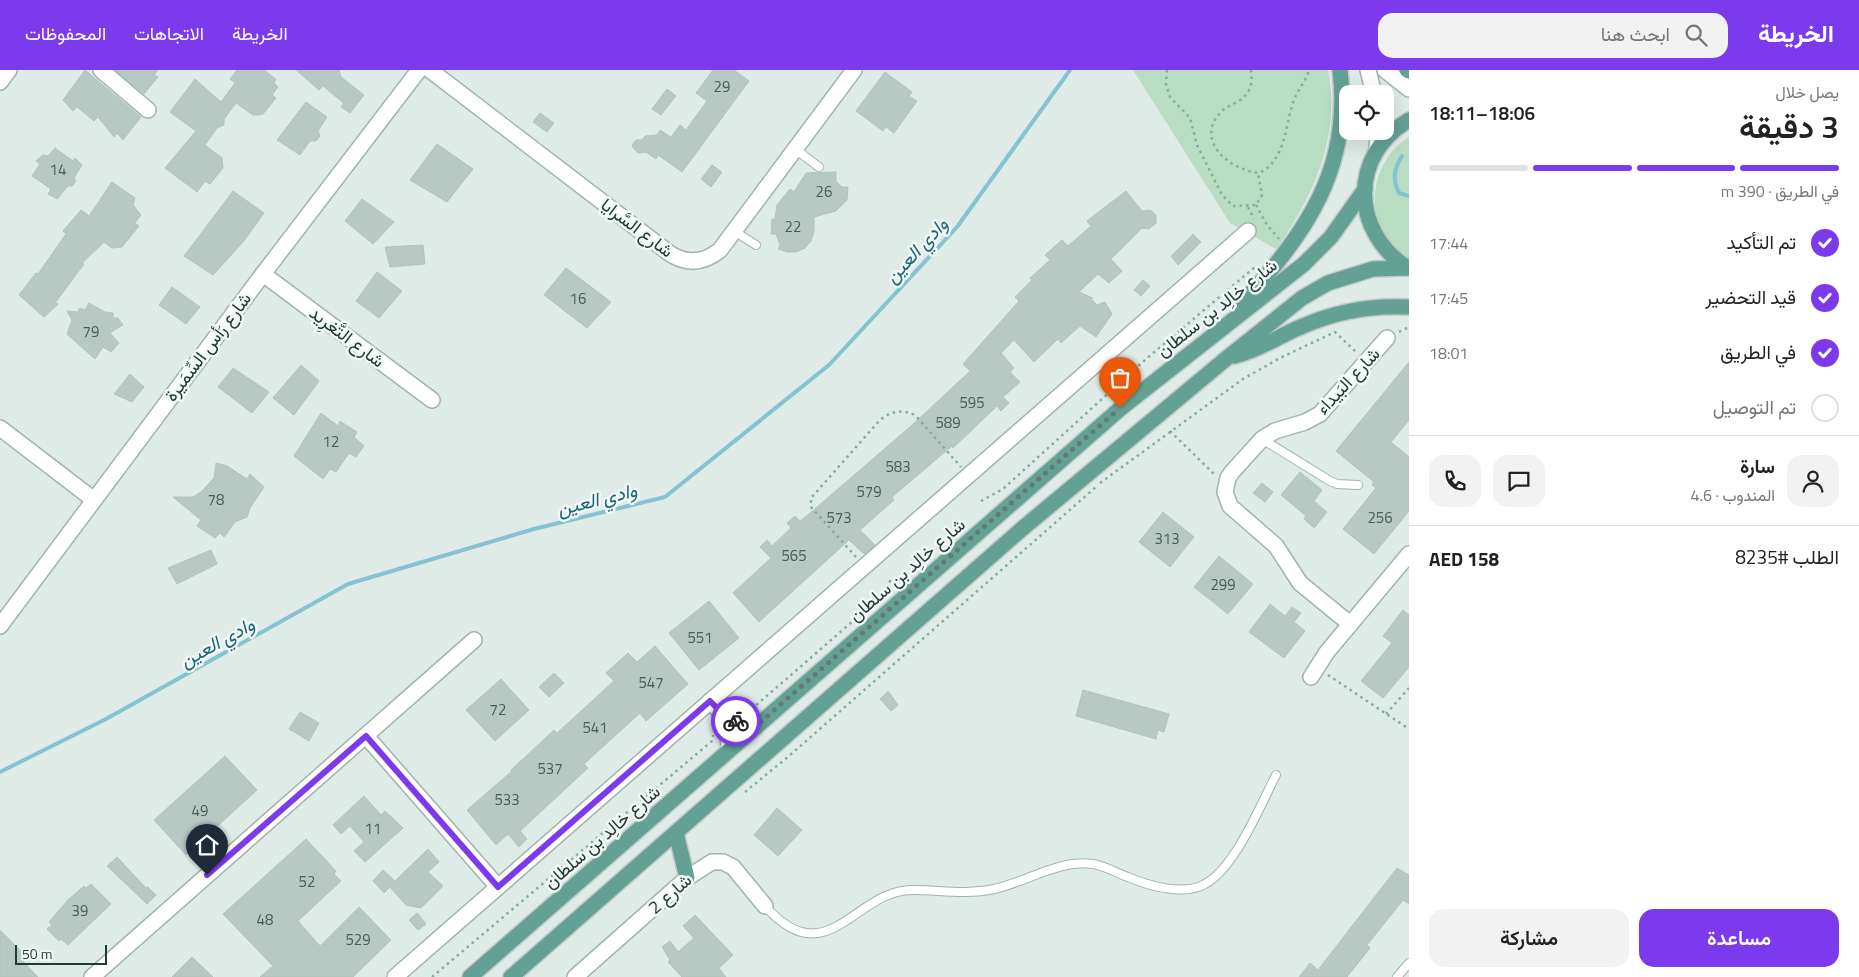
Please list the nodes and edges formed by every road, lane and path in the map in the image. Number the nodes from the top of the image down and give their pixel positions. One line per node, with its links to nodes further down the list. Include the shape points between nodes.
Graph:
1 (9, 70): 12 (street)
2 (101, 70): 15 (street)
3 (419, 70): 31 (street, شارع رَأس السِّمَيرة)
4 (430, 70): 24 (street, شارع السَّرايا, via 676,257 691,262 707,259 720,250)
5 (854, 70): 18 (street, شارع السَّرايا)
6 (1167, 70): 23 (path, via 1166,84 1170,97 1190,118 1197,145 1222,196 1233,206)
7 (1251, 70): 21 (path, via 1249,91 1219,115 1212,136 1215,149 1224,160)
8 (1309, 70): 21 (path, via 1291,107 1277,156 1264,171)
9 (1340, 70): 28 (main road, via 1341,117 1335,156 1314,212)
10 (1368, 70): 13 (street)
11 (1385, 70): 14 (street)
12 (0, 82)
13 (1372, 85)
14 (1409, 89)
15 (148, 110)
16 (1409, 120): 19 (main road, via 1387,137)
17 (1378, 140): 19 (street)
18 (795, 149): 20 (lane); 24 (street, شارع السَّرايا)
19 (1377, 150): 22 (main road)
20 (819, 167)
21 (1258, 173): 23 (path, via 1262,195)
22 (1364, 189): 30 (main road, via 1374,235 1394,259); 33 (main road, شارع خالِد بن سلطان, via 1343,222 1318,251)
23 (1256, 205): 28 (path)
24 (734, 231): 27 (lane)
25 (1248, 231): 41 (street)
26 (1286, 233): 28 (path)
27 (756, 245)
28 (1281, 245): 33 (main road)
29 (1258, 264): 45 (path, via 1146,359 1003,489)
30 (1408, 268): 35 (main road, via 1373,269 1328,283 1302,298)
31 (263, 274): 37 (street, شارع التَّغرِيد); 44 (street, شارع رَأس السِّمَيرة)
32 (1409, 307): 35 (main road, via 1377,307 1339,313 1303,326 1255,350)
33 (1215, 332): 57 (main road, شارع خالِد بن سلطان, via 1120,408)
34 (1387, 338): 36 (street, شارع البَيداء)
35 (1226, 358): 64 (main road, via 1023,528)
36 (1366, 362): 39 (path, via 1335,332 1261,368); 40 (street, شارع البَيداء, via 1320,414)
37 (432, 400)
38 (0, 428): 44 (street)
39 (1170, 430): 42 (path); 63 (path, via 1099,484)
40 (1262, 439): 42 (street, شارع البَيداء, via 1232,472); 43 (lane, via 1330,481)
41 (968, 476): 47 (street); 47 (path, via 915,416 894,412 880,420 856,450 816,490 811,503 811,507)
42 (1226, 485): 49 (street, via 1227,500 1234,512 1276,546 1300,583)
43 (1358, 485)
44 (94, 500): 50 (street, شارع رَأس السِّمَيرة)
45 (981, 500)
46 (1409, 554): 49 (street)
47 (864, 567): 54 (street)
48 (891, 579): 55 (path, via 882,595 761,701 754,707)
49 (1350, 624): 52 (street)
50 (0, 626)
51 (474, 640): 60 (street)
52 (1314, 672): 56 (path)
53 (1409, 688): 56 (path)
54 (714, 706): 57 (street, via 732,719); 61 (street, via 728,734); 66 (street)
55 (741, 708)
56 (1386, 714): 58 (path)
57 (756, 726): 61 (main road, شارع خالِد بن سلطان)
58 (1409, 729)
59 (713, 733): 71 (path, via 712,741)
60 (366, 736): 66 (street); 69 (street)
61 (729, 750): 72 (main road, شارع خالِد بن سلطان)
62 (1276, 775): 67 (lane, via 1228,865 1214,879 1194,889 1154,885 1104,867 1075,864 983,891 912,890 889,894 850,920 823,932 805,931 788,925)
63 (738, 797)
64 (676, 833): 65 (main road); 73 (main road)
65 (687, 878): 67 (street, شارع 2, via 706,864 723,862 733,867); 74 (street, شارع 2)
66 (498, 887): 70 (street)
67 (765, 906)
68 (1409, 963): 75 (lane)
69 (92, 977)
70 (395, 977)
71 (432, 977)
72 (470, 977)
73 (511, 977)
74 (575, 977)
75 (1397, 977)

